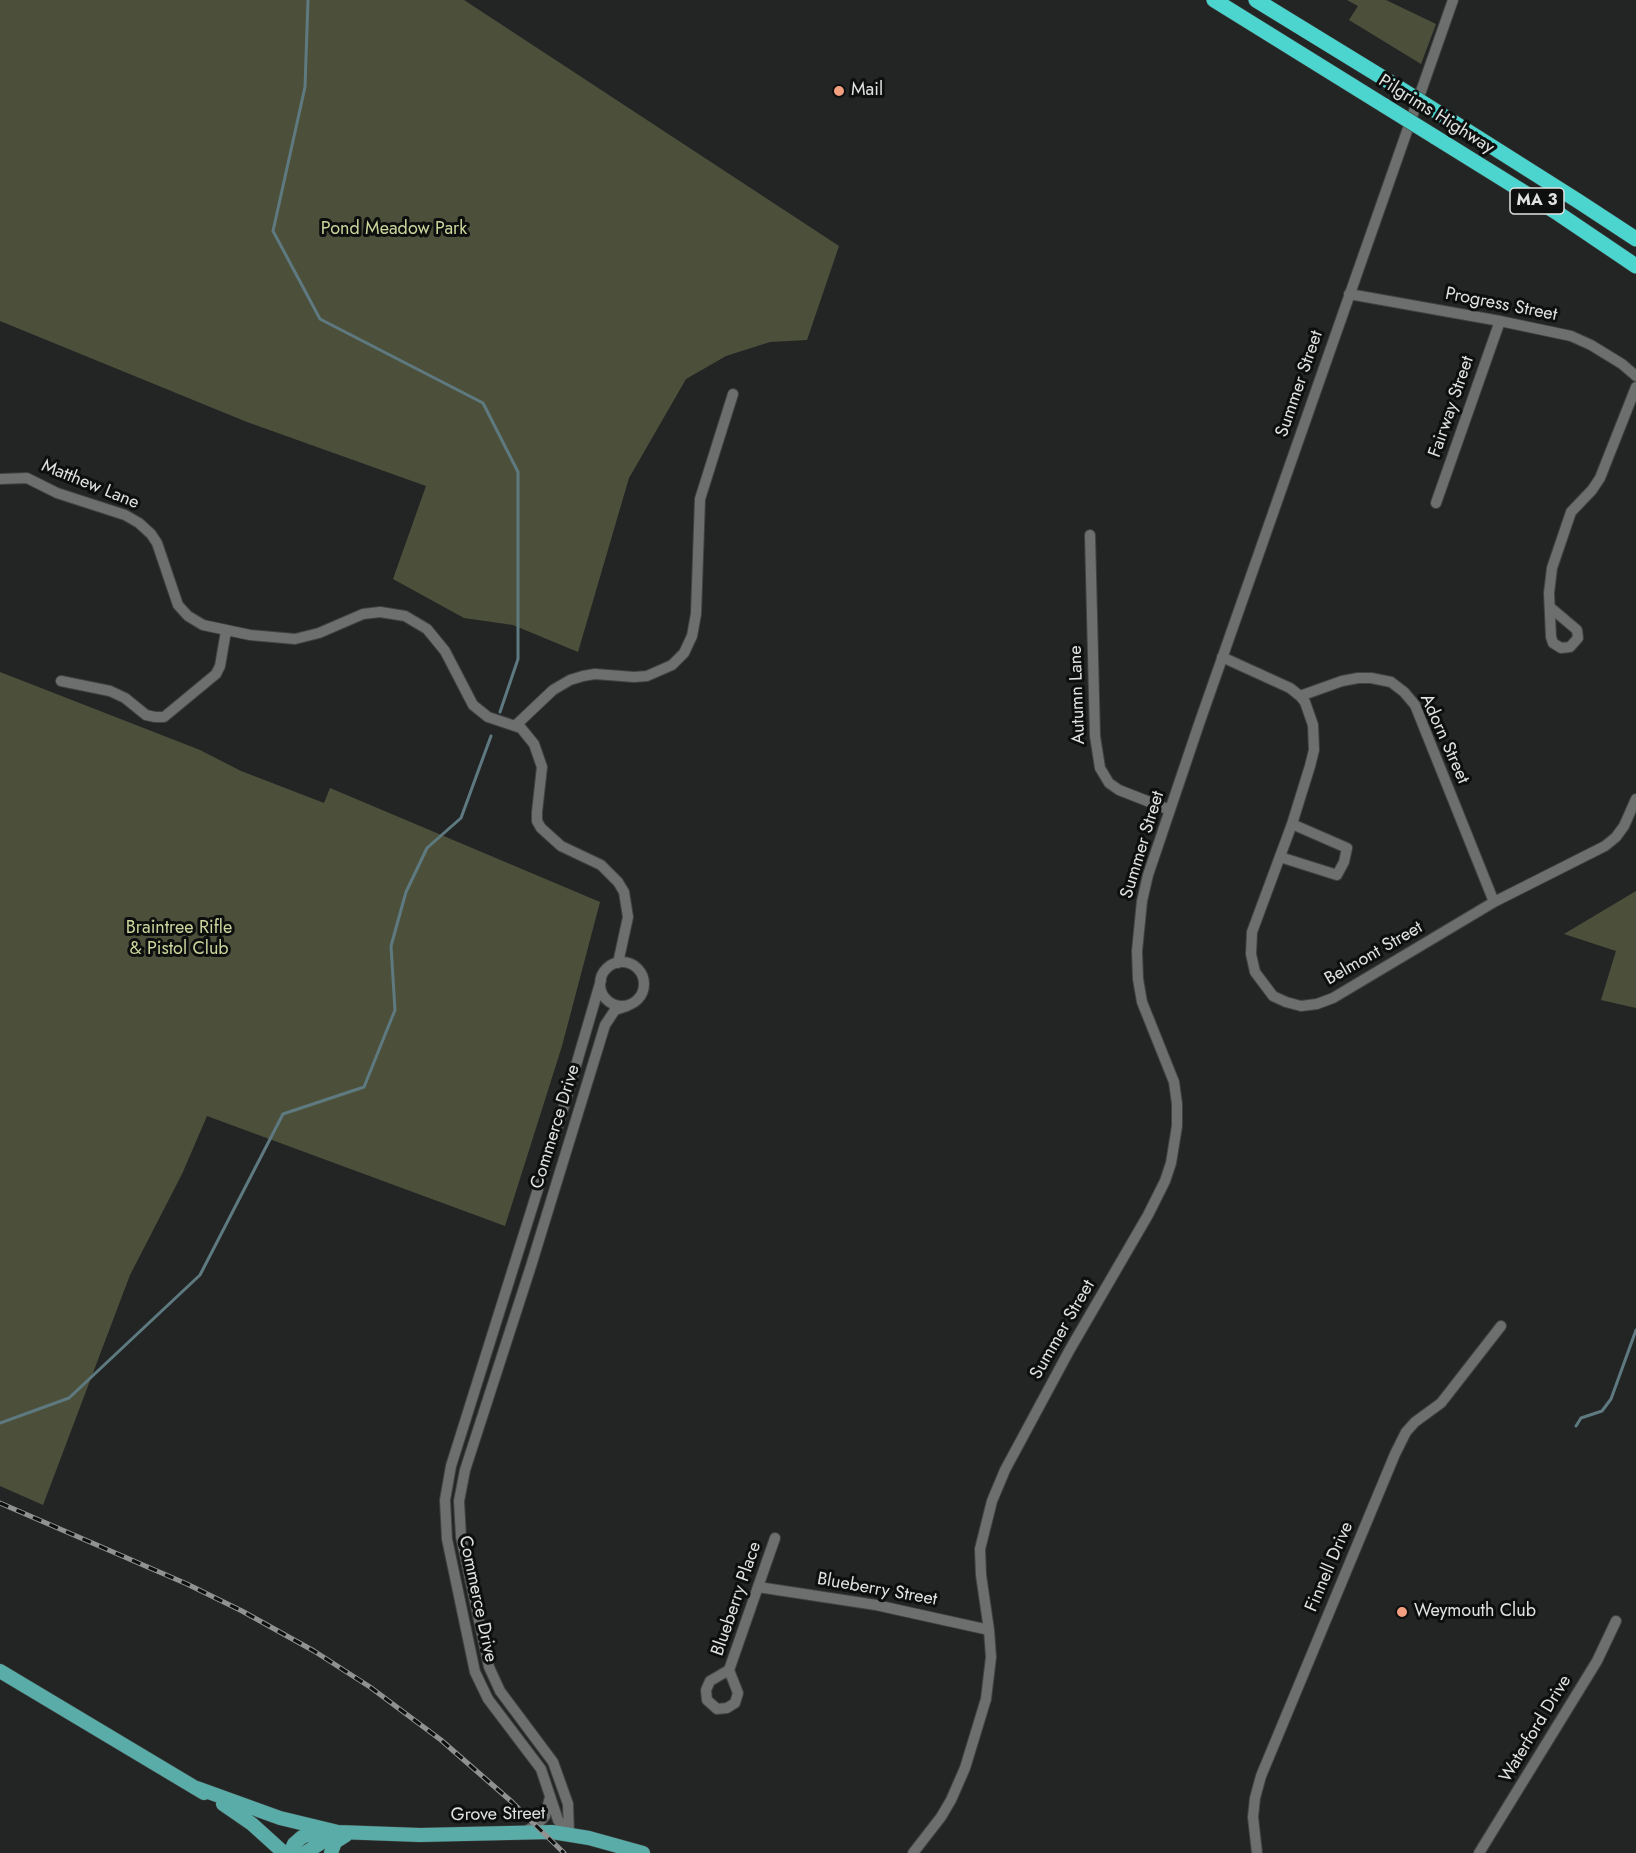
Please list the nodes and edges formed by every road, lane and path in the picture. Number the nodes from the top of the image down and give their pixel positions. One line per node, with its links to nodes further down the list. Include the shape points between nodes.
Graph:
1 (1214, 0): 5 (highway, Pilgrims Highway / MA 3, bridge)
2 (1256, 0): 4 (highway, Pilgrims Highway / MA 3, bridge)
3 (1454, 0): 6 (street, Summer Street)
4 (1636, 239)
5 (1636, 266)
6 (1349, 294): 7 (street, Progress Street); 16 (street, Summer Street)
7 (1500, 321): 8 (street, Progress Street, via 1571,336 1599,349); 12 (street, Fairway Street)
8 (1636, 375)
9 (1636, 387): 14 (street, via 1600,478 1571,512 1566,524 1551,568)
10 (734, 394): 19 (street, via 700,499 696,614 684,653 672,665 647,676 595,674 570,680)
11 (0, 479): 15 (street, Matthew Lane, via 31,479 57,493 135,520 157,543 172,591 184,613 203,625)
12 (1436, 503)
13 (1090, 536): 21 (street, Autumn Lane, via 1095,736 1100,768 1119,790)
14 (1551, 608)
15 (226, 631): 17 (street, via 216,674 165,717 146,715 110,691); 19 (street, Matthew Lane, via 295,639 363,614 405,616 437,639 478,710 493,720)
16 (1222, 657): 18 (street); 21 (street, Summer Street)
17 (62, 681)
18 (1300, 696): 22 (street, Belmont Street, via 1313,725 1314,750); 24 (street, Adorn Street, via 1358,678 1391,682 1404,692 1415,705)
19 (516, 724): 25 (street, via 528,734 540,757 537,817 541,828 556,843 601,865 624,892 627,917)
20 (1636, 799): 24 (street, Belmont Street, via 1624,826 1609,844)
21 (1170, 810): 34 (street, Summer Street, via 1142,901 1137,951 1142,1002 1174,1082 1175,1145 1165,1181 1148,1215 1069,1351 992,1501 980,1549)
22 (1292, 824): 23 (street, Belmont Street); 23 (street, via 1347,848 1344,862 1337,875)
23 (1280, 856): 24 (street, Belmont Street, via 1252,932 1251,954 1255,972 1273,996 1301,1006 1333,998)
24 (1494, 902)
25 (618, 963): 26 (street, via 606,969); 27 (street, via 632,965 642,976 643,991)
26 (601, 980): 27 (street, via 607,1000); 31 (street, Commerce Drive, via 448,1479 445,1524)
27 (627, 1006): 30 (street, Commerce Drive, via 615,1010 604,1024 465,1470 459,1508)
28 (1501, 1326): 53 (street, Finnell Drive, via 1441,1403 1406,1432 1395,1454 1261,1776 1253,1817)
29 (775, 1538): 32 (street, Blueberry Place)
30 (468, 1569): 31 (street); 37 (street, Commerce Drive, via 489,1667 500,1691)
31 (454, 1572): 38 (street, Commerce Drive, via 478,1680)
32 (758, 1587): 34 (street, Blueberry Street, via 876,1605); 35 (street, Blueberry Place)
33 (1616, 1621): 54 (street, Waterford Drive, via 1597,1661)
34 (989, 1630): 52 (street, Summer Street, via 986,1699 965,1768 941,1817)
35 (729, 1670)
36 (0, 1671): 41 (main road, Grove Street)
37 (534, 1734): 38 (street); 39 (street, Commerce Drive)
38 (522, 1743): 40 (street, Commerce Drive)
39 (549, 1755): 40 (street); 46 (street, Commerce Drive, via 568,1804)
40 (537, 1762): 42 (street, Commerce Drive)
41 (197, 1788): 43 (main road, Grove Street, via 264,1813); 47 (main road, Grove Street, via 245,1819)
42 (550, 1794): 44 (street, via 545,1816); 46 (street, Commerce Drive, via 560,1824)
43 (327, 1830): 45 (main road, Grove Street); 48 (main road, via 302,1838)
44 (524, 1832): 45 (main road, Grove Street); 46 (main road, Grove Street)
45 (351, 1833): 49 (main road, Grove Street, via 327,1839); 50 (main road, via 335,1842)
46 (569, 1835): 51 (main road, Grove Street)
47 (284, 1853)
48 (290, 1853)
49 (305, 1853)
50 (331, 1853)
51 (643, 1853)
52 (912, 1853)
53 (1257, 1853)
54 (1479, 1853)

